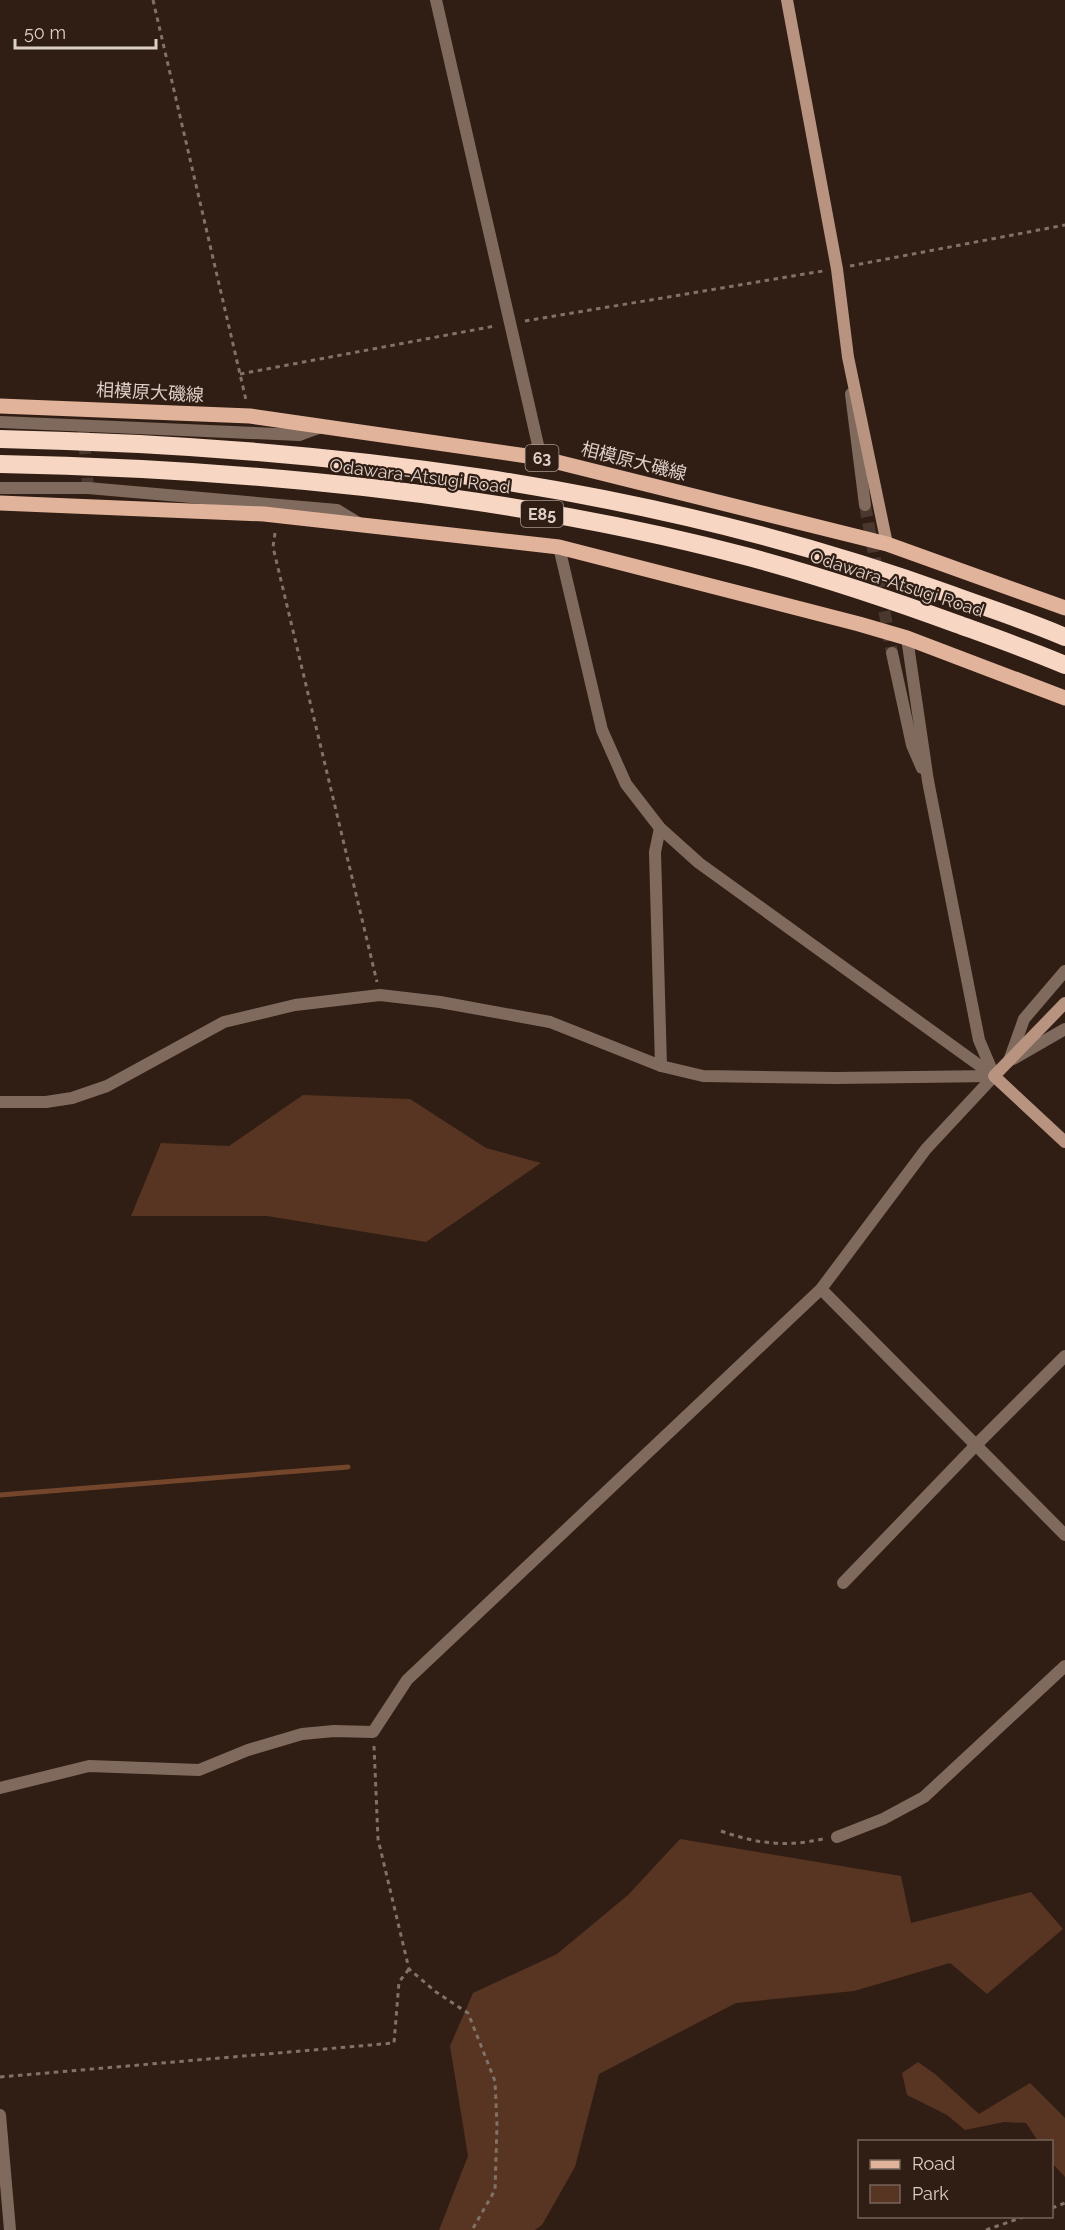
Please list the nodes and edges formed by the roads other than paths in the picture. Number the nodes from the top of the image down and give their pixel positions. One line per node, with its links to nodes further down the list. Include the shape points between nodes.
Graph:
1 (436, 0): 8 (street)
2 (787, 0): 3 (street, via 837,269)
3 (848, 357): 12 (street); 14 (street)
4 (0, 406): 6 (main road, 相模原大磯線 / 63, via 250,416)
5 (0, 422): 6 (street, via 300,435)
6 (322, 427): 8 (main road, 相模原大磯線 / 63)
7 (0, 439): 17 (highway, Odawara-Atsugi Road / E85, via 263,452 436,469 590,495 765,536 896,575)
8 (541, 458): 14 (main road, 相模原大磯線 / 63)
9 (0, 464): 20 (highway, Odawara-Atsugi Road / E85, via 260,478 431,496 587,521 749,557 897,602)
10 (0, 488): 13 (street, via 88,488 337,510)
11 (0, 503): 13 (main road, via 277,516)
12 (865, 505)
13 (361, 525): 15 (main road)
14 (887, 544): 16 (main road, 相模原大磯線 / 63)
15 (559, 547): 18 (main road); 23 (street, via 602,730 626,784)
16 (1065, 608)
17 (1065, 637)
18 (907, 638): 21 (main road); 22 (street)
19 (892, 653): 22 (street, via 912,745)
20 (1065, 665)
21 (1065, 698)
22 (928, 781): 29 (street, via 979,1040)
23 (660, 828): 28 (street, via 655,852); 29 (street, via 699,863)
24 (1065, 971): 27 (street, via 1024,1018)
25 (1065, 1003): 27 (street)
26 (1065, 1029): 27 (street)
27 (1009, 1061): 29 (street)
28 (661, 1066): 29 (street, via 703,1076); 30 (street, via 550,1022 380,995 295,1005 224,1022 107,1086 72,1098)
29 (994, 1076): 31 (street); 32 (street, via 926,1149)
30 (0, 1102)
31 (1065, 1142)
32 (821, 1289): 34 (street); 38 (street, via 407,1680 373,1732 302,1734 199,1770 89,1766)
33 (1065, 1356): 34 (street)
34 (976, 1445): 35 (street); 36 (street)
35 (1065, 1535)
36 (843, 1583)
37 (1065, 1666): 39 (street, via 924,1797)
38 (0, 1788)
39 (837, 1837)
40 (0, 2115): 41 (street)
41 (10, 2230)

